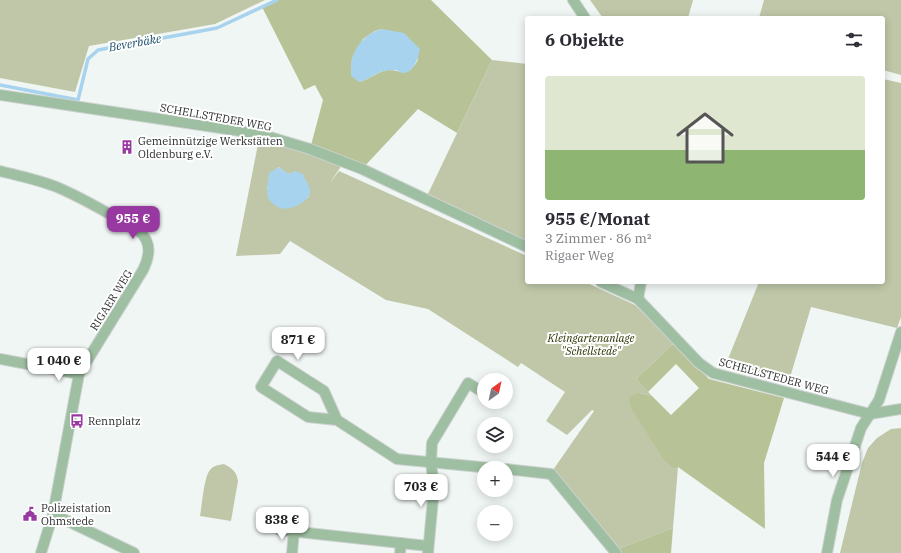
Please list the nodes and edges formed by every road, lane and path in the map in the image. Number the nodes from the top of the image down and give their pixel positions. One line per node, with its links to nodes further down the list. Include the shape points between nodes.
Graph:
1 (573, 0): 2 (street)
2 (584, 16)
3 (0, 95): 5 (street, SCHELLSTEDER WEG, via 260,134 310,149 362,169)
4 (0, 171): 11 (street, RIGAER WEG, via 58,188 80,198 139,231 148,242 148,256 143,270)
5 (525, 246)
6 (605, 284): 8 (street, SCHELLSTEDER WEG)
7 (641, 284): 8 (street)
8 (638, 300): 14 (street, SCHELLSTEDER WEG, via 699,364 713,374)
9 (901, 332): 14 (street, via 879,400)
10 (0, 359): 11 (street)
11 (79, 374): 19 (street, RIGAER WEG)
12 (477, 389): 16 (street, via 468,383 432,443)
13 (901, 409): 14 (street, SCHELLSTEDER WEG)
14 (870, 414): 28 (street, via 862,428 837,500)
15 (336, 420): 15 (street, via 324,391 277,361 261,387 308,417); 16 (street, via 397,459)
16 (431, 462): 17 (street); 23 (street, via 434,488)
17 (477, 467)
18 (513, 470): 27 (street, via 551,474)
19 (53, 514): 24 (street, RIGAER WEG); 25 (street)
20 (280, 530): 21 (street)
21 (294, 531): 22 (street); 26 (street)
22 (401, 548): 23 (street)
23 (428, 550)
24 (41, 553)
25 (134, 553)
26 (292, 553)
27 (616, 553)
28 (827, 553)

